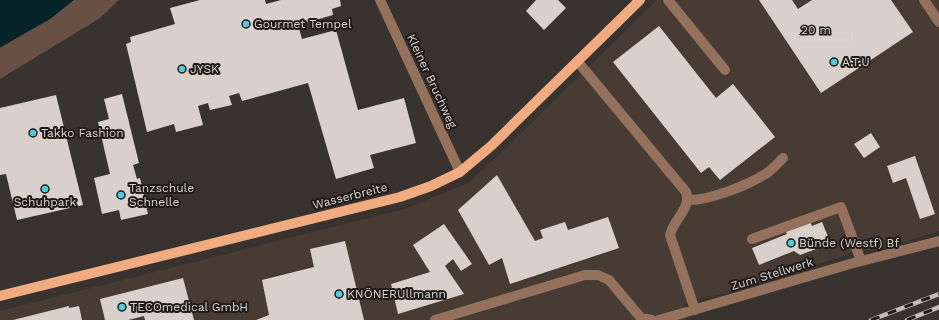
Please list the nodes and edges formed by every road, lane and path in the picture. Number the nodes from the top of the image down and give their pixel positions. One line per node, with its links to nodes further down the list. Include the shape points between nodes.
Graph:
1 (380, 0): 9 (street, Kleiner Bruchweg)
2 (640, 0): 6 (main road, Wasserbreite)
3 (668, 0): 7 (street)
4 (924, 0): 5 (street)
5 (939, 22)
6 (578, 62): 9 (main road, Wasserbreite, via 492,146); 10 (street, via 679,182)
7 (724, 70)
8 (783, 158): 10 (street, via 759,178 697,201)
9 (460, 172): 14 (main road, Wasserbreite, via 400,197)
10 (688, 200): 15 (street, via 670,235)
11 (752, 239): 13 (street, via 841,207)
12 (939, 241): 13 (street, Zum Stellwerk)
13 (861, 261): 15 (street, Zum Stellwerk)
14 (0, 296)
15 (695, 310): 18 (street, Zum Stellwerk)
16 (435, 320): 17 (street, via 585,275 598,275 609,280 641,318)
17 (652, 320)
18 (659, 320)

